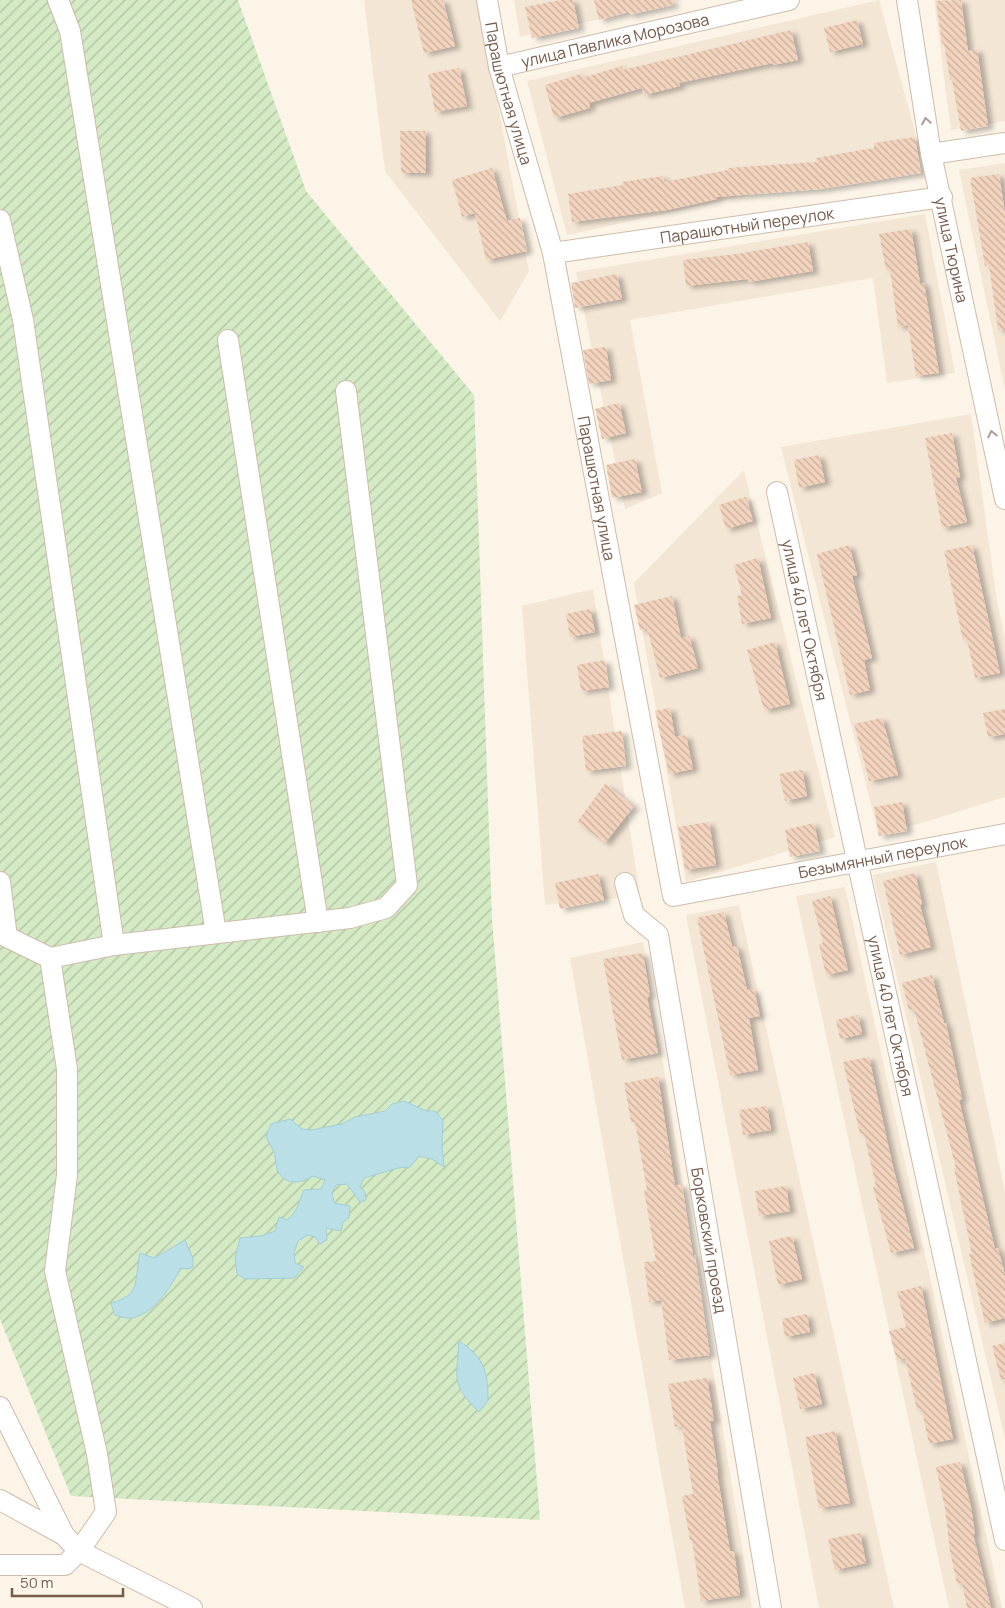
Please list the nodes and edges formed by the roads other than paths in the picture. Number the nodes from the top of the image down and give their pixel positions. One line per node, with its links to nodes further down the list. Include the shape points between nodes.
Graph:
1 (58, 0): 21 (street, via 70,31)
2 (487, 0): 5 (street, Парашютная улица)
3 (789, 0): 5 (street, улица Павлика Морозова)
4 (907, 0): 7 (street, улица Тюрина, one-way to 4)
5 (499, 66): 10 (street, Парашютная улица)
6 (1005, 143): 7 (street)
7 (931, 154): 8 (street, улица Тюрина)
8 (942, 197): 10 (street, Парашютный переулок); 14 (street, улица Тюрина, one-way to 8)
9 (0, 220): 22 (street, via 23,320)
10 (552, 253): 17 (street, Парашютная улица, via 673,896)
11 (228, 340): 20 (street)
12 (346, 391): 20 (street, via 408,885 386,908 350,918)
13 (777, 492): 16 (street, улица 40 лет Октября)
14 (1005, 499)
15 (1005, 834): 16 (street, Безымянный переулок)
16 (859, 862): 17 (street, Безымянный переулок); 27 (street, улица 40 лет Октября)
17 (759, 879)
18 (0, 882): 23 (street, via 7,937)
19 (625, 883): 31 (street, Борковский проезд, via 634,915 658,935)
20 (318, 922): 21 (street)
21 (216, 933): 22 (street)
22 (114, 946): 23 (street)
23 (50, 958): 28 (street, via 67,1069 67,1175 55,1271 97,1454 106,1512)
24 (0, 1407): 26 (street)
25 (0, 1500): 26 (street)
26 (64, 1535): 28 (street)
27 (1005, 1540)
28 (79, 1551): 29 (street, via 65,1565); 30 (street)
29 (0, 1565)
30 (192, 1608)
31 (771, 1608)

